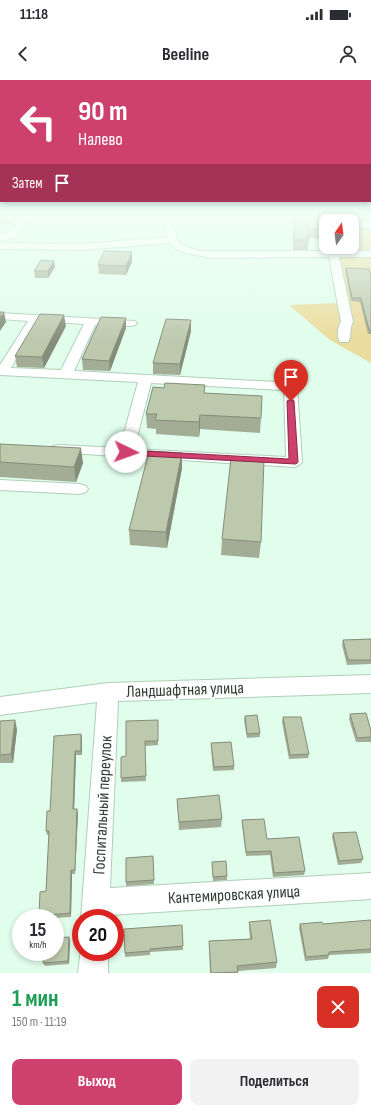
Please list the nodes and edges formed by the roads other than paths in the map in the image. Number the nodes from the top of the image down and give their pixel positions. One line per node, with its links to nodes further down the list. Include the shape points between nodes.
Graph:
1 (334, 259): 6 (street, via 347,322 344,327)
2 (0, 316): 3 (street)
3 (35, 318): 4 (street); 7 (street)
4 (91, 321): 5 (street); 8 (street)
5 (131, 323)
6 (344, 339)
7 (2, 371): 8 (street)
8 (66, 374): 9 (street)
9 (146, 378): 11 (street); 11 (street, via 290,386 294,462)
10 (47, 448): 11 (street)
11 (126, 452)
12 (0, 485): 13 (street)
13 (80, 490)
14 (371, 684): 15 (street, Ландшафтная улица)
15 (108, 692): 16 (street, Ландшафтная улица); 18 (street, Госпитальный переулок)
16 (0, 706)
17 (371, 886): 19 (street, Кантемировская улица)
18 (96, 909)
19 (107, 909)
20 (94, 961): 21 (street)
21 (93, 973)

